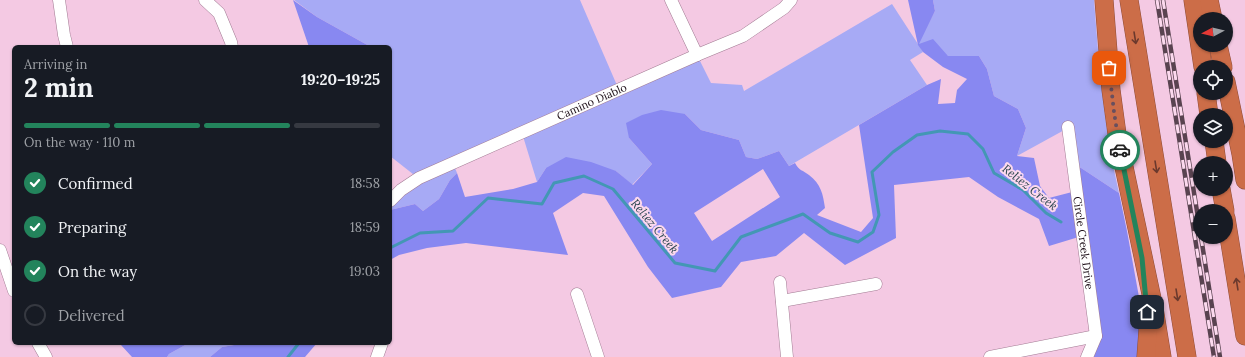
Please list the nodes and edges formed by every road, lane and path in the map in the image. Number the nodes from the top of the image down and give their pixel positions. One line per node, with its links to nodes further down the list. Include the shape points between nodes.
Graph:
1 (59, 0): 10 (street)
2 (205, 0): 11 (street, via 219,13)
3 (671, 0): 12 (street)
4 (791, 0): 12 (street, Camino Diablo, via 784,8 743,36)
5 (1104, 0): 21 (highway, via 1117,134)
6 (1129, 0): 37 (highway, one-way to 37)
7 (1193, 0): 13 (highway)
8 (1209, 0): 9 (highway)
9 (1212, 12)
10 (66, 45)
11 (231, 45)
12 (696, 56): 18 (street, Camino Diablo, via 419,178)
13 (1202, 60)
14 (1230, 100): 16 (highway)
15 (1068, 127): 27 (street, Circle Creek Drive)
16 (1243, 161): 17 (highway)
17 (1245, 180)
18 (392, 199)
19 (1230, 244): 28 (highway, one-way to 19)
20 (0, 250): 24 (street)
21 (1142, 258): 35 (highway, via 1148,330); 36 (highway)
22 (780, 282): 26 (street)
23 (876, 284): 26 (street)
24 (12, 285)
25 (577, 294): 31 (street)
26 (782, 301): 32 (street)
27 (1096, 336): 33 (street); 34 (street)
28 (1245, 336)
29 (381, 345): 30 (street)
30 (377, 357)
31 (598, 357)
32 (787, 357)
33 (990, 357)
34 (1087, 357)
35 (1146, 357)
36 (1162, 357)
37 (1186, 357)

